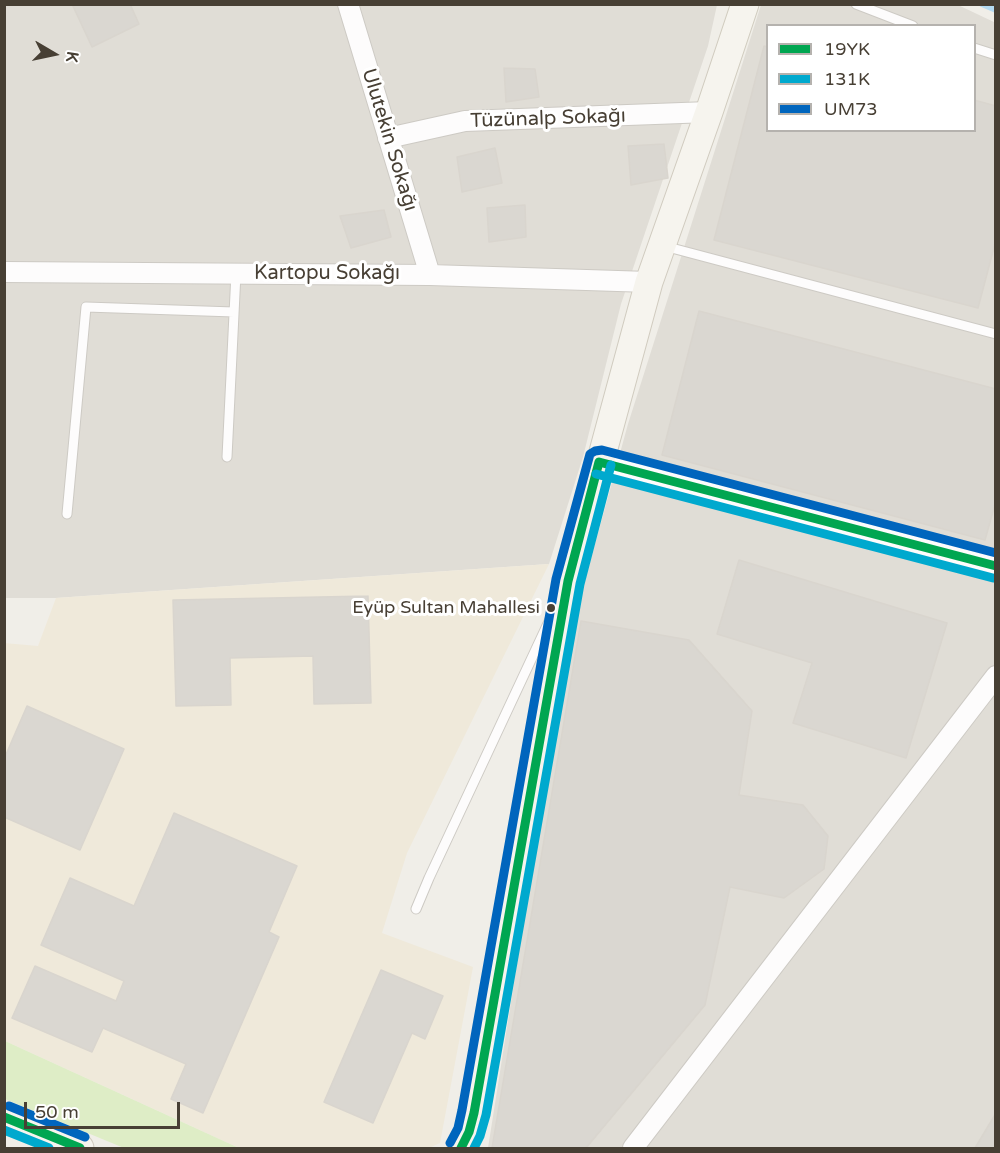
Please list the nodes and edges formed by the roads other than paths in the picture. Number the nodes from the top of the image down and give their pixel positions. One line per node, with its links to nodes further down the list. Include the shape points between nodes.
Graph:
1 (348, 4): 8 (street, Ulutekin Sokağı)
2 (745, 4): 7 (street)
3 (856, 4): 4 (lane)
4 (908, 24)
5 (976, 48): 6 (lane)
6 (996, 55)
7 (709, 112): 8 (street, Tüzünalp Sokağı, via 465,121); 9 (street)
8 (388, 138): 12 (street, Ulutekin Sokağı)
9 (662, 246): 13 (street); 15 (lane)
10 (4, 272): 11 (street, Kartopu Sokağı)
11 (236, 273): 12 (street, Kartopu Sokağı); 14 (lane)
12 (430, 275): 13 (street, Kartopu Sokağı)
13 (649, 282): 17 (street)
14 (234, 312): 16 (lane); 18 (lane, via 86,307)
15 (996, 334)
16 (227, 457)
17 (599, 462): 19 (street); 20 (street)
18 (67, 514)
19 (996, 566)
20 (568, 581): 22 (lane); 25 (street, via 474,1113)
21 (996, 676): 26 (street)
22 (416, 909)
23 (4, 1117): 24 (street)
24 (80, 1149)
25 (461, 1149)
26 (633, 1149)

